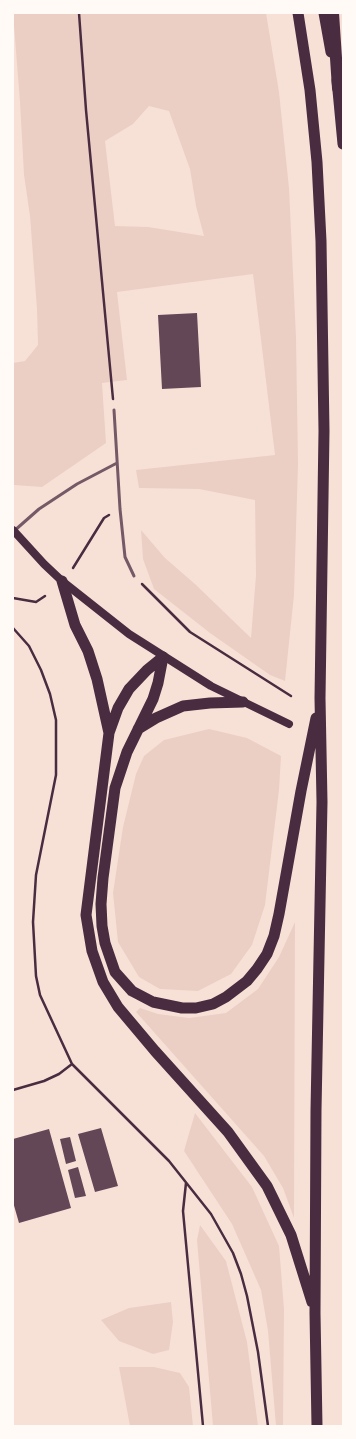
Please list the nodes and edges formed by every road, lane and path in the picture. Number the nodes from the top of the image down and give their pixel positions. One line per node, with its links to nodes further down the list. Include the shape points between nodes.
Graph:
1 (80, 13): 7 (path, via 86,110)
2 (298, 13): 19 (highway, via 310,90 321,241 324,431)
3 (324, 13): 5 (highway)
4 (333, 13): 5 (highway)
5 (338, 88): 6 (highway)
6 (343, 144)
7 (114, 410): 8 (lane)
8 (117, 463): 9 (lane); 10 (lane, via 64,492)
9 (120, 509): 11 (path, via 104,518); 12 (lane, via 125,556)
10 (13, 530): 13 (main road)
11 (74, 568)
12 (134, 576): 18 (path, via 190,632)
13 (62, 581): 17 (main road, via 129,634); 23 (highway, via 75,625 88,651 97,679)
14 (45, 596): 15 (path, via 36,602)
15 (13, 598)
16 (13, 628): 24 (path, via 29,646 41,670 56,720 56,775 36,875 34,959 40,995)
17 (163, 657): 20 (main road); 22 (highway, via 153,700); 23 (highway, via 129,688)
18 (291, 696)
19 (320, 698): 22 (highway, via 279,914 267,954 237,990 213,1004 196,1008 153,1002 132,991 115,972 105,943 101,904 115,788 126,752); 27 (highway, via 322,802)
20 (243, 702): 21 (main road); 22 (highway, via 183,706 156,718)
21 (289, 724)
22 (138, 730)
23 (109, 733): 27 (highway, via 86,915 92,951 103,982 118,1007 228,1132 267,1186 291,1235)
24 (72, 1064): 25 (path, via 44,1081); 26 (path, via 169,1161)
25 (13, 1090)
26 (186, 1183): 28 (path, via 183,1211); 29 (path, via 211,1214 233,1253 247,1296)
27 (315, 1313): 30 (highway)
28 (203, 1426)
29 (268, 1426)
30 (316, 1426)

